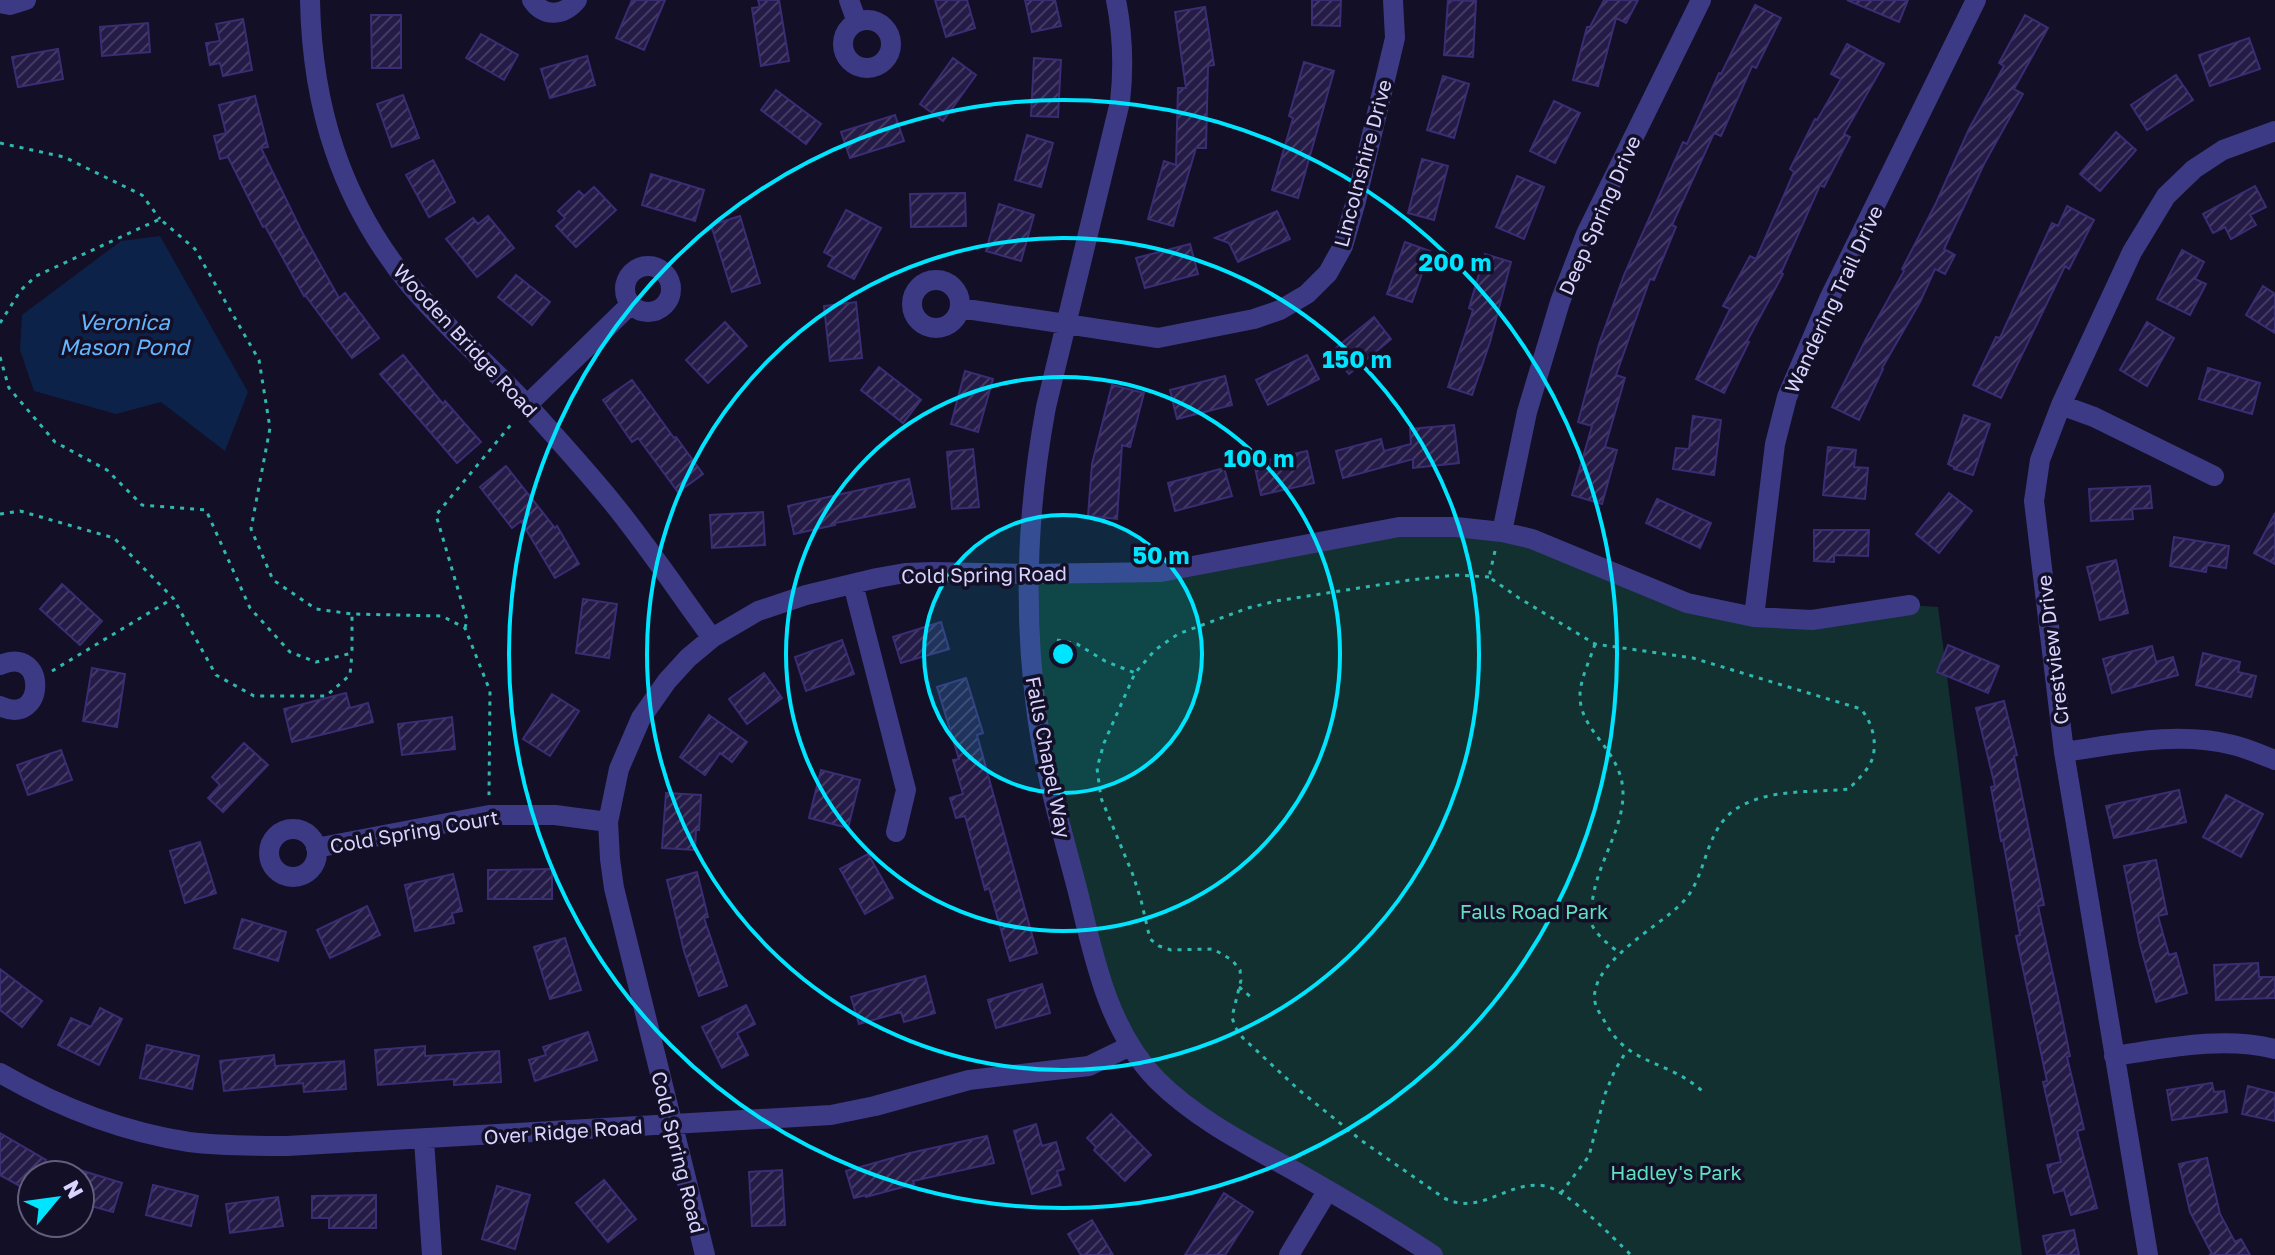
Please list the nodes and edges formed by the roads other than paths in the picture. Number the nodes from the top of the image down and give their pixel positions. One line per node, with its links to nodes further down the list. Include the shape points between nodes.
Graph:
1 (26, 0): 10 (street)
2 (310, 0): 16 (street, Wooden Bridge Road, via 317,94 354,199 410,285)
3 (532, 0): 4 (street, via 542,10 557,13)
4 (577, 0)
5 (849, 0): 11 (street)
6 (1116, 0): 15 (street, Falls Chapel Way, via 1122,35 1120,102)
7 (1393, 0): 15 (street, Lincolnshire Drive, via 1395,38 1343,246 1328,273 1307,294 1254,319 1158,338)
8 (1701, 0): 19 (street, Deep Spring Drive, via 1586,234 1560,302 1527,412)
9 (1976, 0): 23 (street, Wandering Trail Drive, via 1829,299 1787,397 1775,444)
10 (0, 3)
11 (857, 22)
12 (2275, 131): 17 (street, Crestview Drive, via 2223,150 2166,196 2132,252)
13 (631, 304): 16 (street)
14 (960, 308): 15 (street, Lincolnshire Drive)
15 (1066, 324): 20 (street, Falls Chapel Way, via 1038,453)
16 (527, 405): 24 (street, Wooden Bridge Road, via 613,503)
17 (2061, 405): 18 (street); 27 (street, Crestview Drive, via 2040,460 2034,501)
18 (2214, 476)
19 (1502, 532): 20 (street, Cold Spring Road, via 1399,527 1161,572); 23 (street, Cold Spring Road, via 1532,539 1687,603)
20 (1028, 574): 21 (street, Cold Spring Road, via 905,573); 32 (street, Falls Chapel Way, via 1033,674 1046,759 1095,963)
21 (853, 584): 24 (street, Cold Spring Road, via 770,607); 30 (street, via 906,790)
22 (1910, 605): 23 (street, Cold Spring Road, via 1812,620)
23 (1754, 617)
24 (712, 638): 29 (street, Cold Spring Road, via 667,681 641,718 619,769)
25 (0, 665): 26 (street, via 20,663 32,671 37,685 32,700 20,708)
26 (0, 706)
27 (2064, 752): 28 (street, via 2145,740 2201,740); 34 (street, Crestview Drive)
28 (2275, 760)
29 (608, 822): 31 (street, Cold Spring Court, via 489,815); 36 (street, Cold Spring Road, via 614,888)
30 (896, 832)
31 (316, 848)
32 (1130, 1046): 36 (street, Over Ridge Road, via 1089,1066 969,1080 831,1115); 38 (street, Falls Chapel Way, via 1182,1103)
33 (2275, 1049): 34 (street, via 2212,1043)
34 (2114, 1056): 43 (street, Crestview Drive)
35 (0, 1073): 37 (street, Over Ridge Road, via 95,1117 188,1141 287,1146)
36 (672, 1124): 37 (street, Over Ridge Road); 40 (street, Cold Spring Road)
37 (424, 1140): 39 (street)
38 (1328, 1190): 41 (street); 42 (street, Falls Chapel Way)
39 (432, 1255)
40 (705, 1255)
41 (1289, 1255)
42 (1433, 1255)
43 (2148, 1255)

